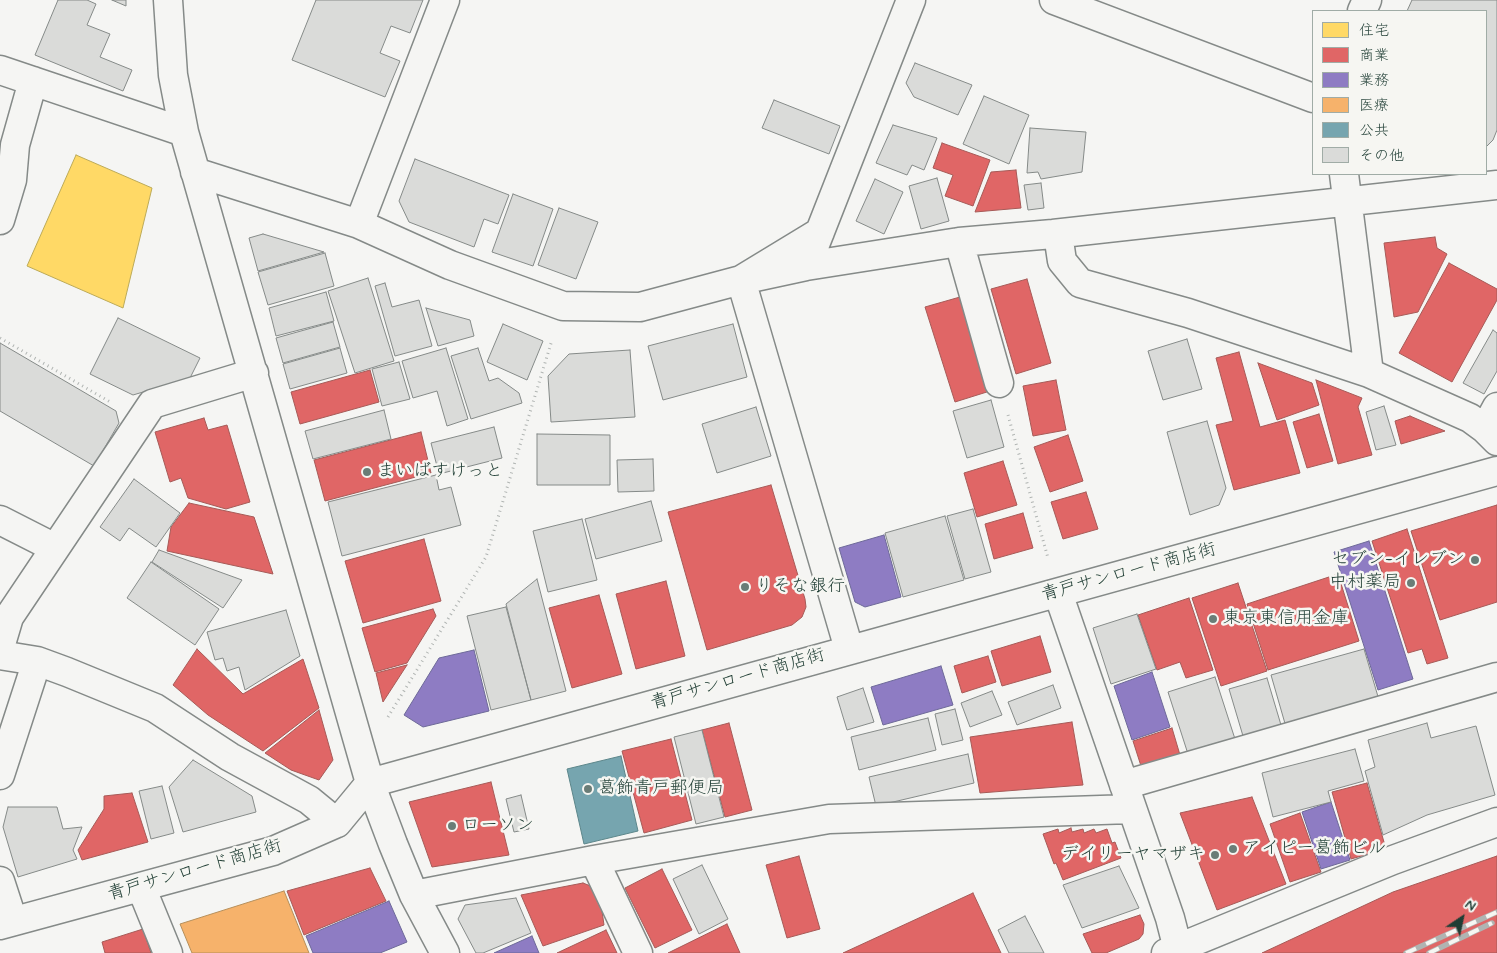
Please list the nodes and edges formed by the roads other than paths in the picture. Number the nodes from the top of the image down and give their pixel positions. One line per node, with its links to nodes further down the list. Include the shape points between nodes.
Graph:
1 (168, 0): 8 (street, via 173,75)
2 (445, 0): 14 (street)
3 (911, 0): 15 (street)
4 (1054, 0): 7 (street)
5 (0, 70): 6 (street)
6 (33, 81): 8 (street); 13 (street, via 15,145 12,180)
7 (1312, 98)
8 (184, 132): 9 (street)
9 (195, 172): 14 (street); 20 (street)
10 (1344, 175): 12 (street)
11 (1497, 185): 12 (street)
12 (1348, 201): 16 (street); 21 (street)
13 (0, 220)
14 (359, 224): 19 (street, via 450,265 563,306 640,307)
15 (820, 232): 18 (street); 19 (street)
16 (1058, 234): 17 (street); 21 (street, via 1062,261 1080,283 1188,313)
17 (960, 242): 18 (street); 22 (street)
18 (806, 266): 19 (street)
19 (741, 280): 28 (street)
20 (254, 373): 26 (street, via 152,404); 33 (street)
21 (1369, 373): 23 (street)
22 (999, 383)
23 (1493, 426)
24 (1497, 471): 27 (street, 青戸サンロード商店街)
25 (0, 520): 26 (street)
26 (55, 548): 29 (street, via 10,617 1,644)
27 (1058, 593): 28 (street, 青戸サンロード商店街); 34 (street)
28 (849, 649): 33 (street, 青戸サンロード商店街)
29 (1, 655): 30 (street)
30 (37, 661): 32 (street); 36 (street, via 155,708 230,757 309,800)
31 (1497, 677): 34 (street)
32 (0, 775)
33 (370, 784): 36 (street, 青戸サンロード商店街); 40 (street)
34 (1128, 797): 37 (street, via 829,819); 42 (street, via 1170,918)
35 (1497, 822): 42 (street, via 1393,860)
36 (337, 823): 39 (street, 青戸サンロード商店街, via 273,851)
37 (594, 860): 40 (street); 45 (street)
38 (0, 881): 41 (street)
39 (141, 887): 41 (street, 青戸サンロード商店街); 43 (street)
40 (414, 895): 44 (street)
41 (6, 923)
42 (1174, 951)
43 (168, 953)
44 (445, 953)
45 (638, 953)

